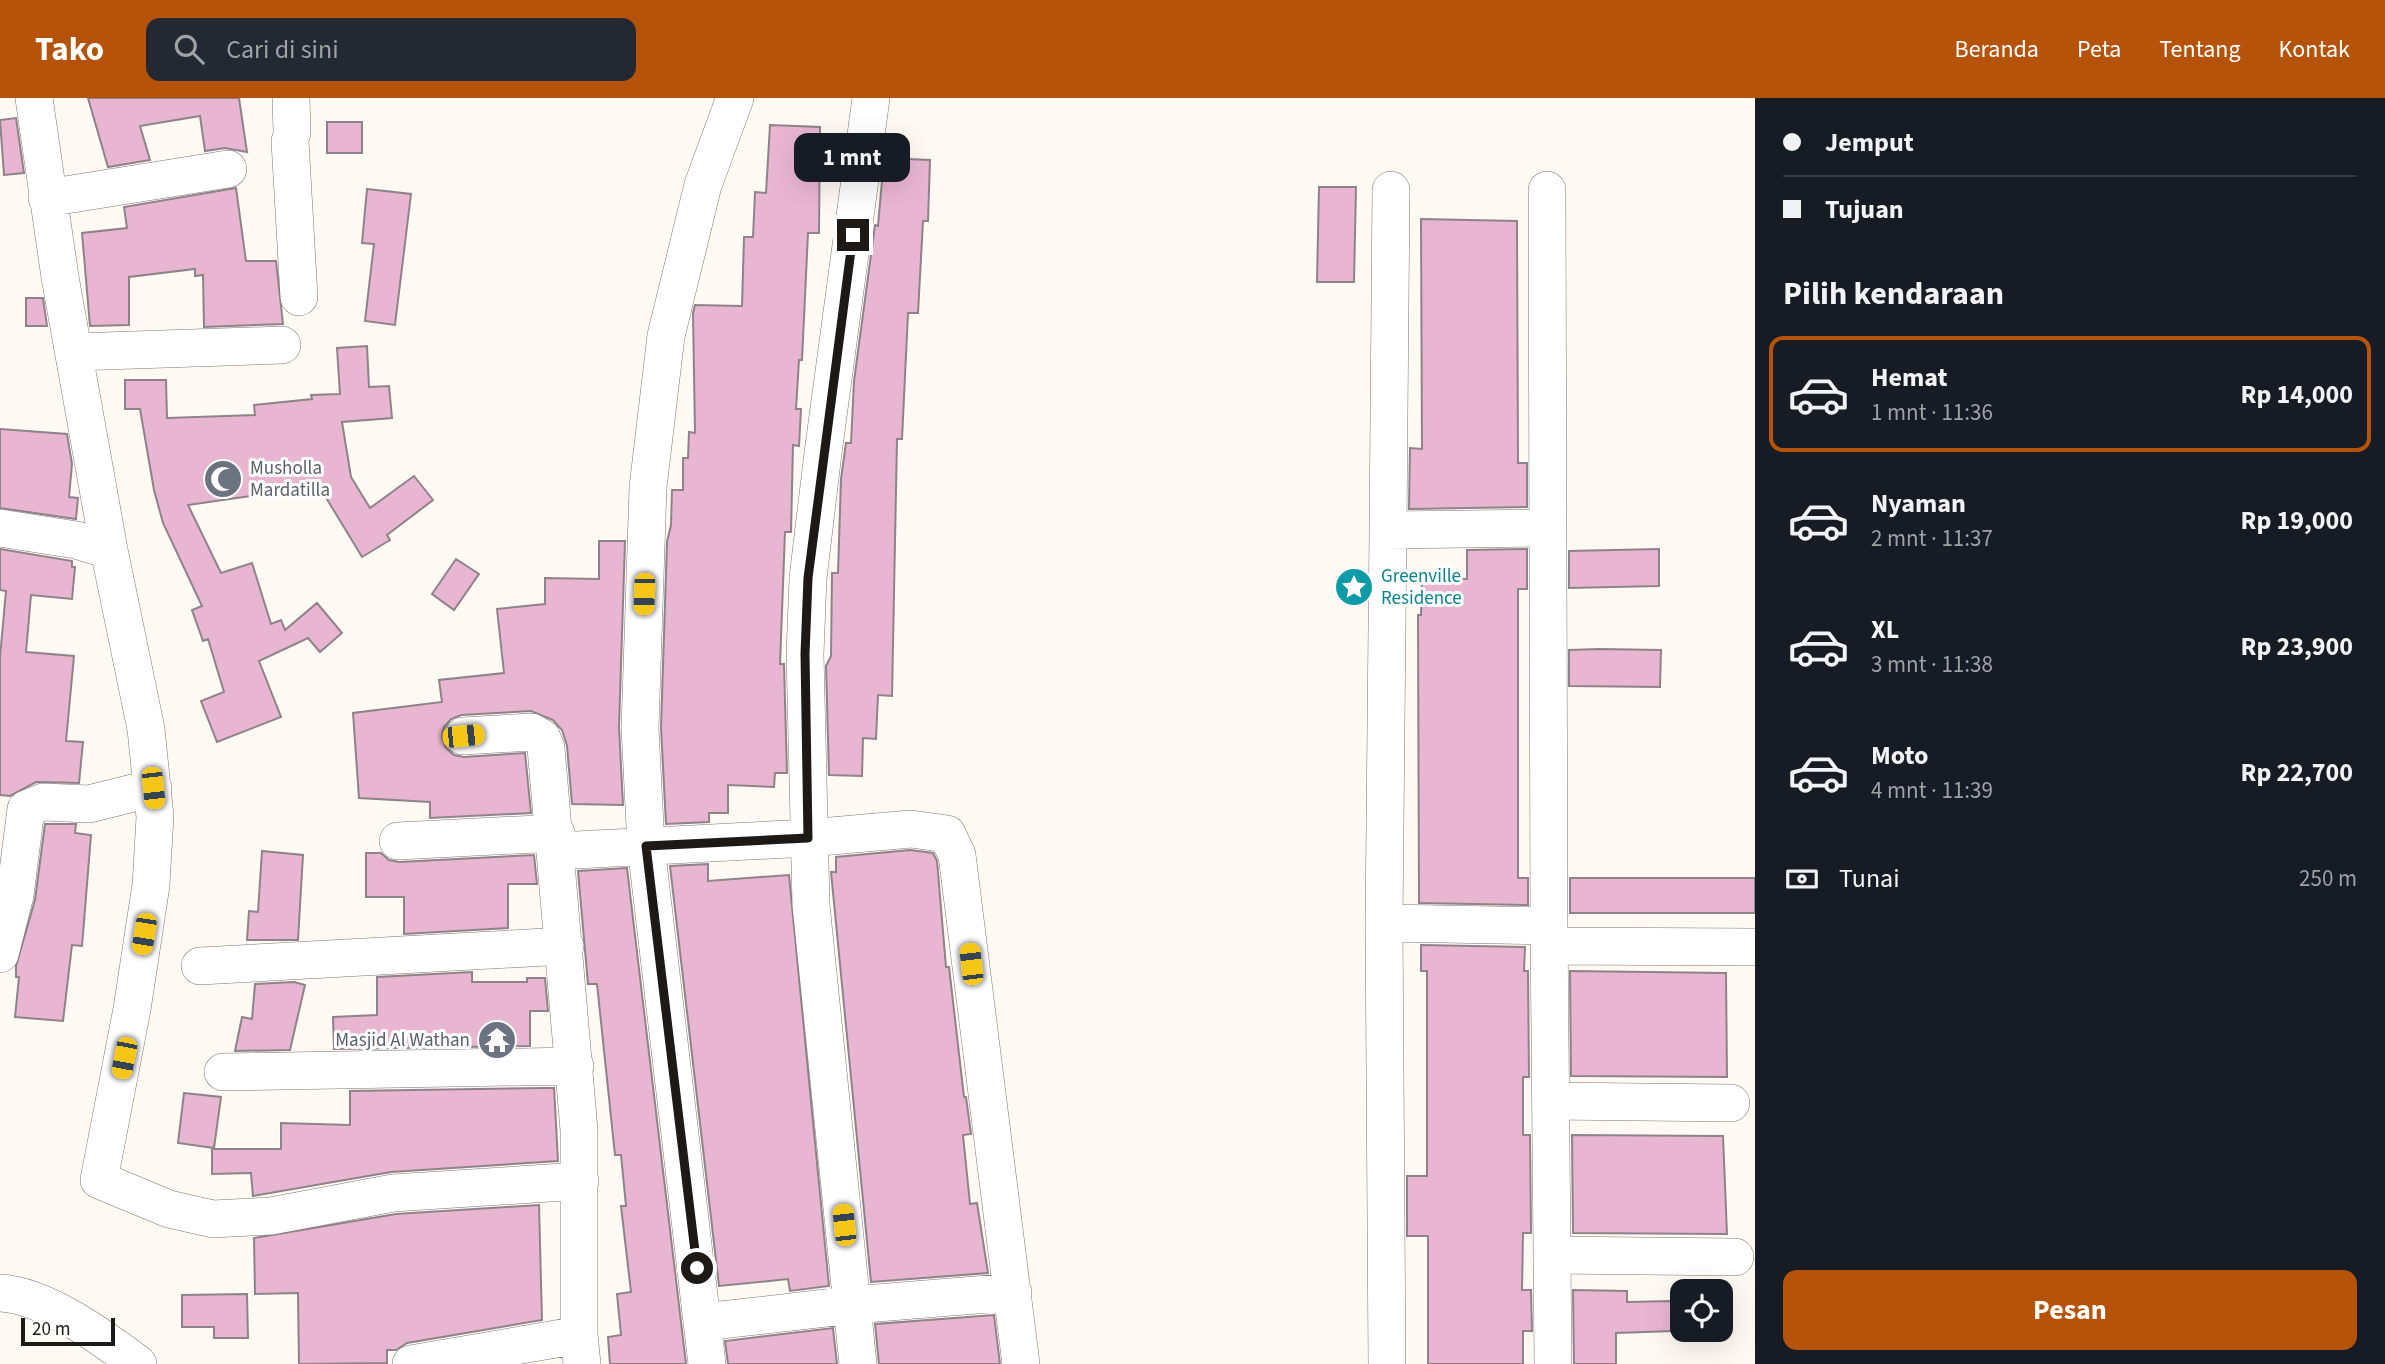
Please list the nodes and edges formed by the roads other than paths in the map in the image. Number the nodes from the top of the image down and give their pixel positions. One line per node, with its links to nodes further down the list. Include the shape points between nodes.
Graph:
1 (34, 98): 8 (street)
2 (735, 98): 21 (street, via 703,185 666,336 648,487 640,728)
3 (871, 98): 18 (street, via 808,578)
4 (291, 124): 9 (street)
5 (228, 169): 8 (street)
6 (1391, 190): 14 (street)
7 (1547, 190): 13 (street)
8 (47, 198): 11 (street)
9 (299, 297)
10 (282, 345): 11 (street)
11 (75, 352): 15 (street)
12 (0, 528): 15 (street)
13 (1548, 528): 14 (street); 23 (street)
14 (1388, 530): 22 (street)
15 (109, 550): 17 (street, via 146,729)
16 (463, 736): 20 (street, via 522,731 542,738)
17 (153, 788): 26 (street, via 89,804 43,802 26,809 15,895); 32 (street, via 151,885 99,1180 169,1209 213,1219 271,1216 393,1193)
18 (808, 838): 21 (street); 35 (street, via 927,829 947,834 957,855); 37 (street)
19 (398, 841): 20 (street)
20 (557, 842): 21 (street); 24 (street)
21 (646, 846): 38 (street)
22 (1384, 923): 23 (street); 45 (street)
23 (1549, 936): 25 (street); 30 (street)
24 (565, 946): 27 (street); 28 (street)
25 (1755, 947)
26 (0, 954)
27 (200, 965)
28 (575, 1066): 29 (street); 32 (street)
29 (223, 1072)
30 (1551, 1101): 31 (street); 33 (street)
31 (1731, 1103)
32 (580, 1181): 39 (street)
33 (1554, 1255): 34 (street); 46 (street)
34 (1735, 1257)
35 (1013, 1292): 37 (street); 44 (street)
36 (0, 1293): 40 (street, via 13,1294 83,1325)
37 (852, 1305): 38 (street); 43 (street)
38 (704, 1322): 42 (street)
39 (580, 1349): 41 (street)
40 (138, 1364)
41 (411, 1364)
42 (707, 1364)
43 (858, 1364)
44 (1021, 1364)
45 (1387, 1364)
46 (1553, 1364)

